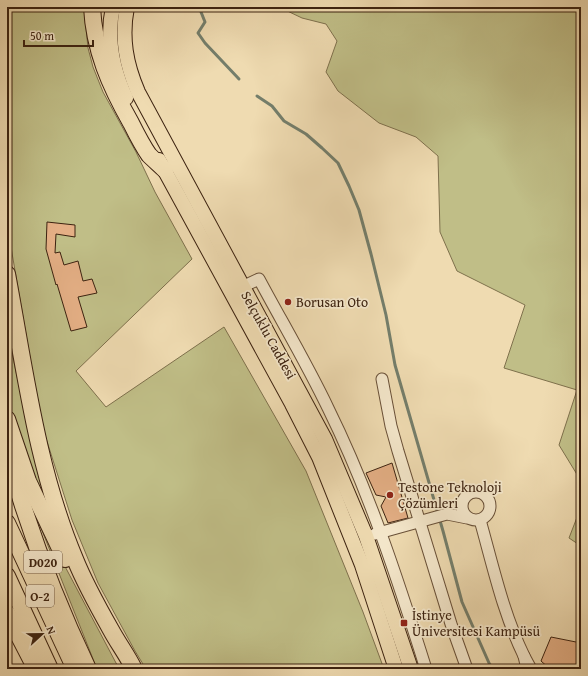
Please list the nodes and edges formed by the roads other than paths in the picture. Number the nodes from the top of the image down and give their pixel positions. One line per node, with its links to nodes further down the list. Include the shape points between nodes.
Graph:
1 (92, 7): 4 (highway, via 96,40 106,75 150,155)
2 (113, 7): 4 (main road, Selçuklu Caddesi, via 111,46 120,86)
3 (127, 7): 6 (main road, Selçuklu Caddesi, via 124,44 132,79)
4 (165, 170): 25 (main road, Selçuklu Caddesi, via 319,457 362,565)
5 (7, 274): 24 (highway, via 40,453 55,505 75,559 98,607)
6 (242, 287): 14 (street, via 259,279 328,408); 15 (main road, Selçuklu Caddesi, via 325,439)
7 (382, 379): 11 (street, via 391,426)
8 (7, 419): 23 (highway, via 28,481 46,521 100,626)
9 (7, 452): 22 (highway, D020, via 32,532)
10 (467, 518): 11 (street, via 447,514); 12 (street); 12 (street, via 462,509 463,500 469,493 478,492 486,497 490,505 488,514)
11 (425, 520): 14 (street); 28 (street, via 451,624)
12 (480, 520): 18 (street, via 503,603)
13 (7, 523): 21 (highway, O-2)
14 (381, 533): 15 (street); 27 (street)
15 (366, 536): 26 (main road, Selçuklu Caddesi)
16 (7, 576): 20 (highway, O-2)
17 (7, 613): 19 (highway)
18 (524, 656): 29 (street); 30 (street)
19 (36, 669)
20 (50, 669)
21 (75, 669)
22 (88, 669)
23 (129, 669)
24 (134, 669)
25 (396, 669)
26 (411, 669)
27 (426, 669)
28 (467, 669)
29 (527, 669)
30 (531, 669)

